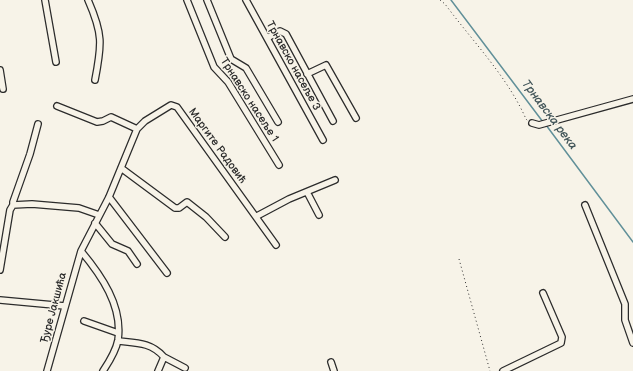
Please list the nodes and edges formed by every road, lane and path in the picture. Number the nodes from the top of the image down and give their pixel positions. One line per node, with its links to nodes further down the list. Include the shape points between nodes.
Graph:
1 (45, 0): 8 (street)
2 (88, 0): 11 (street, via 98,22 101,37)
3 (187, 0): 22 (street, Трнавско насеље 1, via 214,67 228,82)
4 (207, 0): 17 (street, via 231,59 246,68)
5 (246, 0): 7 (street, Трнавско насеље 3)
6 (440, 0): 18 (path, via 446,4 499,74 518,100 526,119)
7 (267, 38): 10 (street, via 283,31); 21 (street, Трнавско насеље 3)
8 (56, 62)
9 (0, 70): 12 (street)
10 (307, 74): 15 (street, via 326,65); 16 (street)
11 (95, 80)
12 (3, 89)
13 (633, 99): 18 (street, via 541,124)
14 (57, 106): 20 (street, via 97,122 111,116)
15 (356, 118)
16 (333, 121)
17 (278, 122)
18 (532, 123)
19 (38, 124): 28 (street, via 12,202)
20 (137, 130): 23 (street, Маргите Радовић); 31 (street, Маргите Радовић, via 145,121 171,105 176,107)
21 (323, 140)
22 (280, 165)
23 (121, 168): 26 (street, Маргите Радовић); 33 (street, via 175,208 187,202)
24 (335, 180): 25 (street)
25 (307, 192): 30 (street); 31 (street)
26 (110, 197): 29 (street, Маргите Радовић); 39 (street)
27 (585, 205): 46 (street, via 625,304 625,320)
28 (13, 206): 29 (street, via 32,204 79,208); 38 (street, via 10,210)
29 (99, 215): 32 (street, Маргите Радовић)
30 (320, 215)
31 (257, 216): 34 (street, Маргите Радовић)
32 (95, 223): 35 (street, Маргите Радовић); 37 (street, via 112,244 128,251)
33 (225, 237)
34 (276, 245)
35 (81, 251): 42 (street, Ђуре Јакшића); 44 (street, via 95,268 113,299)
36 (459, 259): 54 (path)
37 (137, 264)
38 (0, 270)
39 (167, 273)
40 (543, 293): 55 (street, via 562,337 561,343)
41 (0, 300): 42 (street)
42 (65, 306): 50 (street, Ђуре Јакшића)
43 (84, 321): 44 (street)
44 (118, 333): 45 (street)
45 (118, 341): 47 (street, via 156,348); 51 (street)
46 (633, 343)
47 (164, 357): 49 (street); 52 (street)
48 (331, 362): 53 (street)
49 (185, 368)
50 (47, 371)
51 (103, 371)
52 (158, 371)
53 (334, 371)
54 (490, 371)
55 (503, 371)

